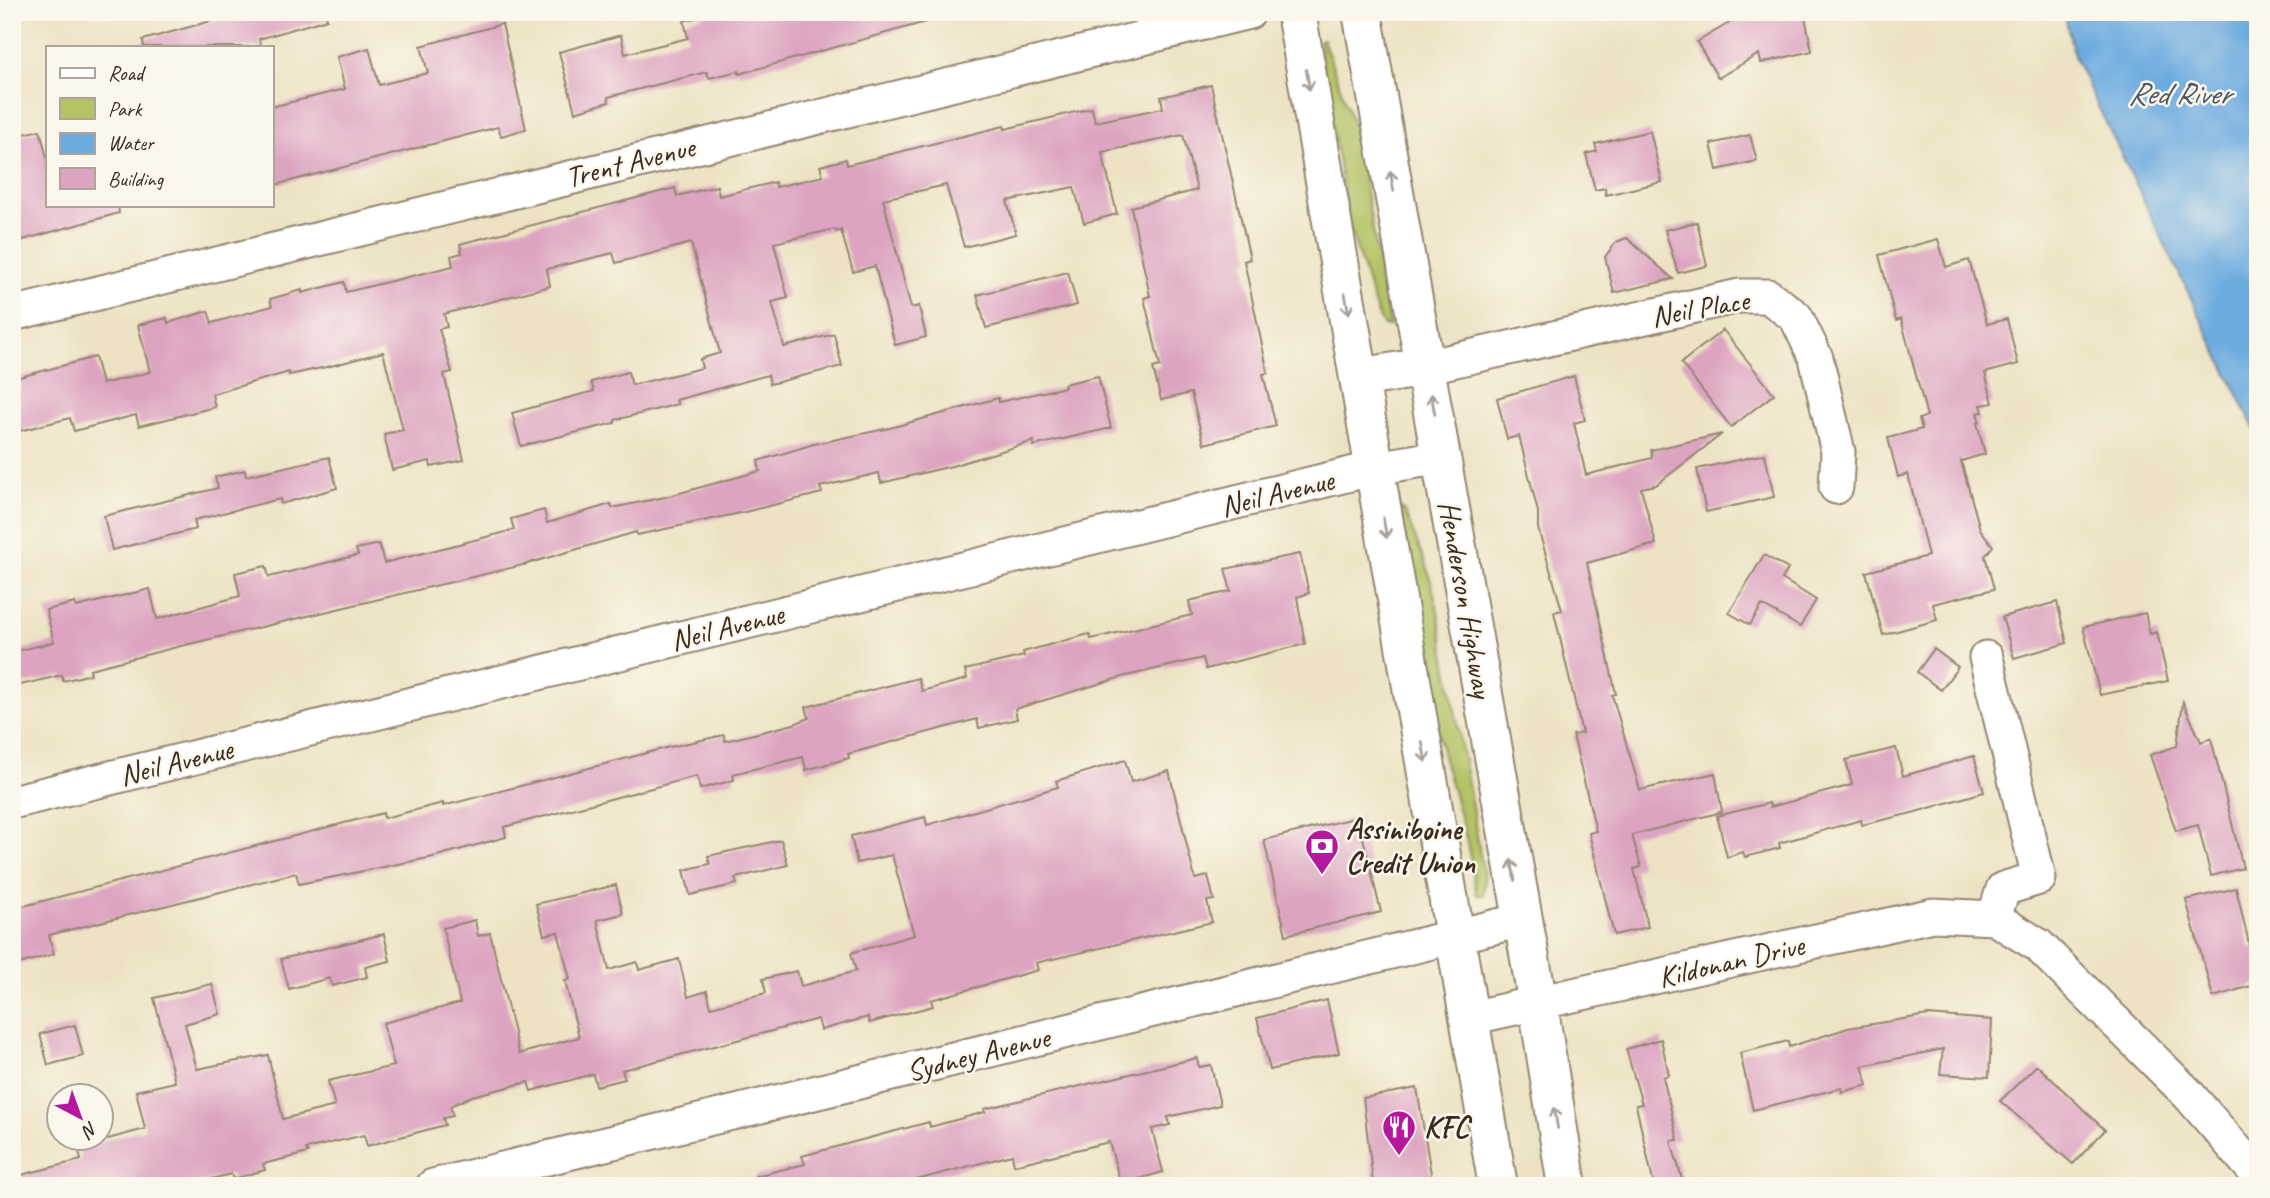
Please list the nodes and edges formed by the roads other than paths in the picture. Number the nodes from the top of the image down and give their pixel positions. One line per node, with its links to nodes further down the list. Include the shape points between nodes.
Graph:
1 (1249, 12): 4 (street, Trent Avenue)
2 (1296, 12): 6 (main road, one-way to 6)
3 (1362, 12): 5 (main road, Henderson Highway, one-way to 3)
4 (12, 314)
5 (1425, 367): 6 (main road); 7 (main road, Henderson Highway, one-way to 5); 9 (street, Neil Place, via 1739,296 1768,296 1796,317 1816,358 1839,453)
6 (1359, 379): 8 (main road)
7 (1442, 457): 8 (street, Neil Avenue); 13 (main road, Henderson Highway, one-way to 7)
8 (1375, 468): 11 (street, Neil Avenue); 14 (main road, one-way to 14)
9 (1836, 487)
10 (1986, 658): 12 (street, via 2039,877 2003,889)
11 (12, 802)
12 (1994, 918): 15 (street, Kildonan Drive, via 1933,915); 17 (street, Kildonan Drive, via 2038,945 2188,1094)
13 (1522, 920): 14 (street, Sydney Avenue); 15 (main road, Henderson Highway)
14 (1455, 936): 16 (main road); 18 (street, Sydney Avenue)
15 (1538, 1004): 16 (street, Kildonan Drive); 20 (main road, Henderson Highway, one-way to 15)
16 (1470, 1018): 19 (main road)
17 (2258, 1175)
18 (433, 1186)
19 (1498, 1186)
20 (1567, 1186)

